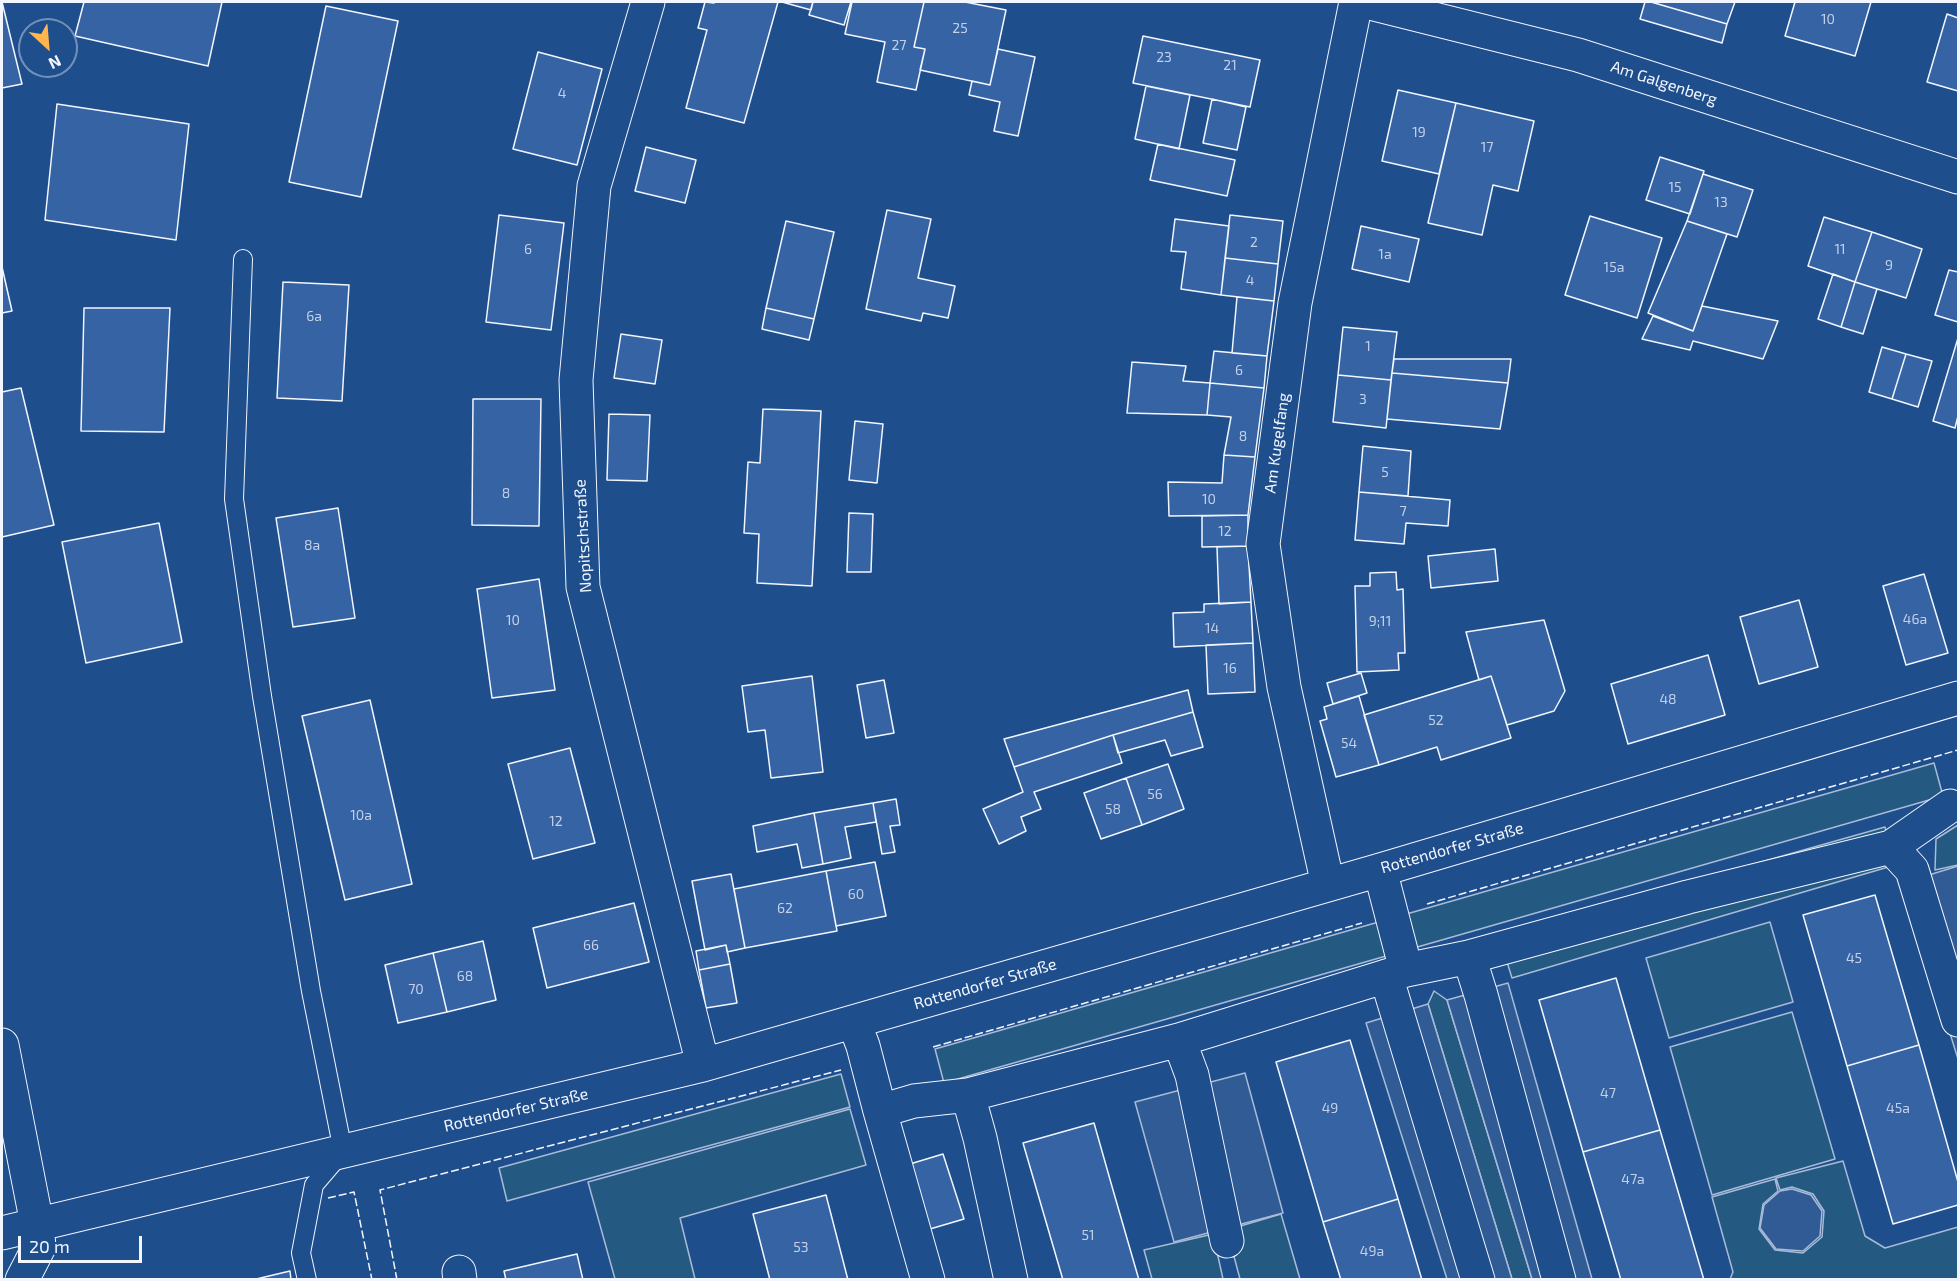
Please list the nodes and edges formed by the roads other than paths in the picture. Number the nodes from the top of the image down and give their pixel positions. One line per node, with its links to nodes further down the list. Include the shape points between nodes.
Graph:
1 (648, 2): 17 (street, Nopitschstraße, via 594,186 576,380 584,587)
2 (1356, 2): 10 (street, Am Kugelfang, via 1295,303 1263,544 1284,687)
3 (1366, 2): 4 (street, Am Galgenberg, via 1578,55)
4 (1959, 177)
5 (243, 259): 20 (lane, via 234,499 262,696)
6 (1959, 698): 9 (street, Rottendorfer Straße)
7 (1950, 806): 8 (street)
8 (1891, 847): 11 (street); 13 (street, via 1912,870)
9 (1380, 870): 10 (street, Rottendorfer Straße); 12 (street)
10 (1328, 885): 14 (street, Rottendorfer Straße)
11 (1469, 957): 12 (street); 29 (street)
12 (1396, 973): 15 (street); 28 (street)
13 (1959, 1020)
14 (854, 1022): 17 (street, Rottendorfer Straße); 19 (street)
15 (1179, 1040): 18 (street); 23 (street, via 1192,1075)
16 (2, 1045): 21 (street)
17 (704, 1065): 20 (street, Rottendorfer Straße)
18 (968, 1095): 19 (street, via 914,1101); 27 (street)
19 (880, 1111): 26 (street)
20 (344, 1151): 21 (street, Rottendorfer Straße); 25 (lane, via 314,1185 301,1253)
21 (37, 1224): 22 (street, Rottendorfer Straße); 24 (street, via 39,1248)
22 (2, 1233)
23 (1227, 1241)
24 (22, 1280)
25 (307, 1280)
26 (928, 1280)
27 (1011, 1280)
28 (1478, 1280)
29 (1559, 1280)

